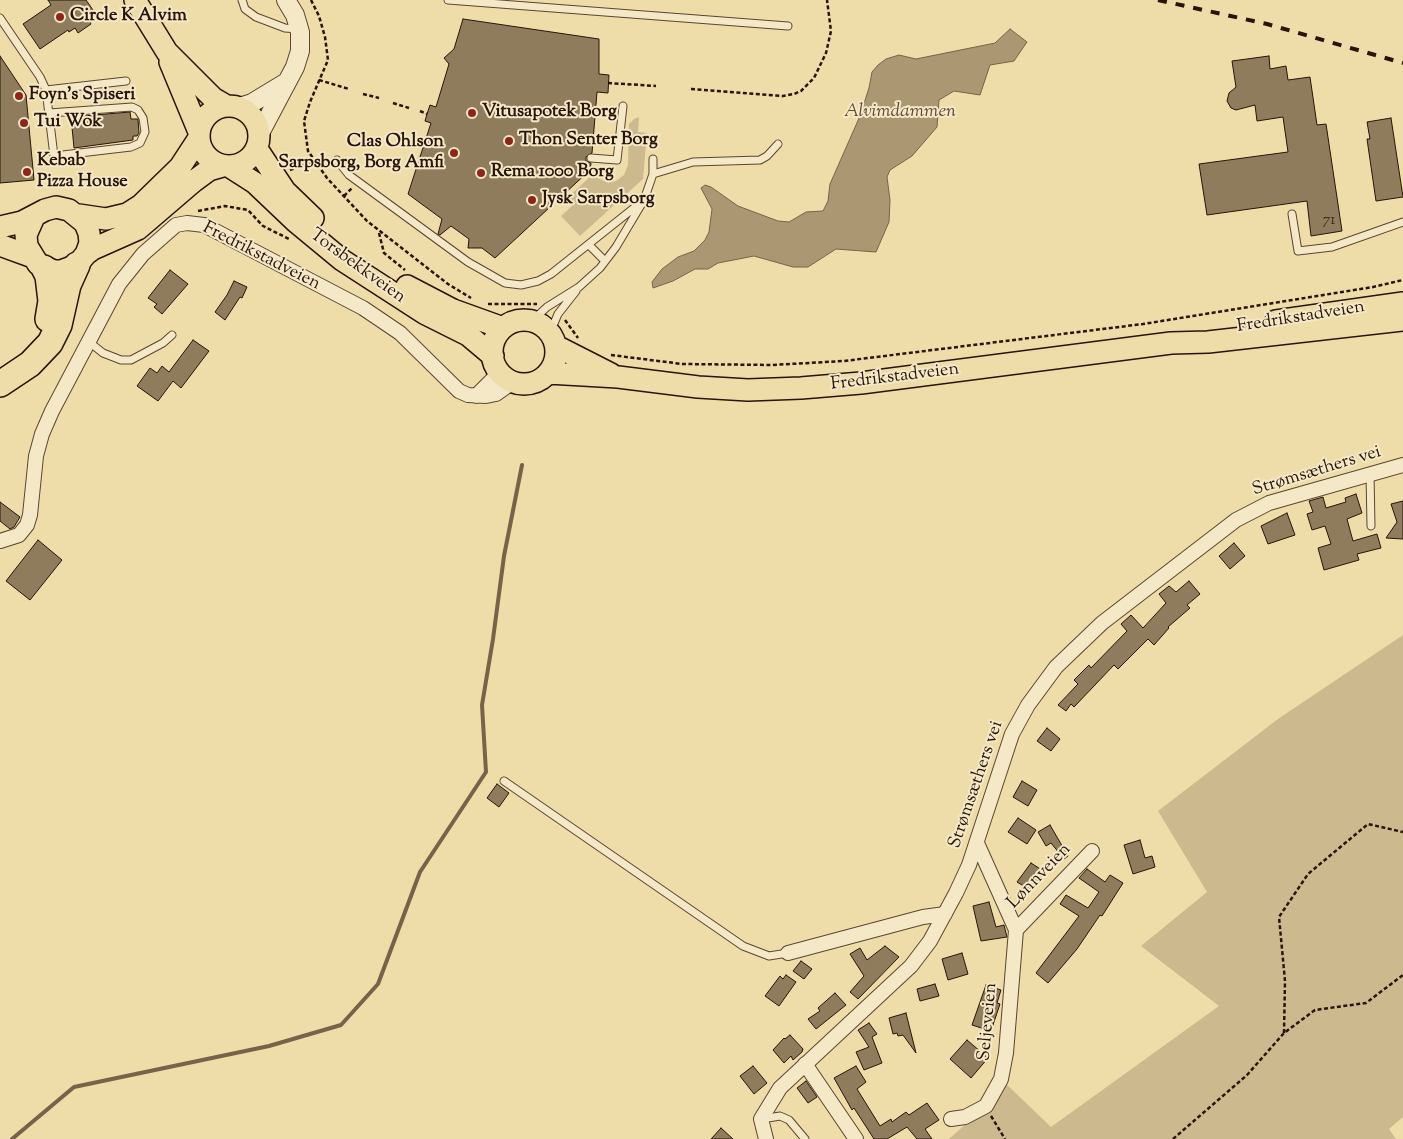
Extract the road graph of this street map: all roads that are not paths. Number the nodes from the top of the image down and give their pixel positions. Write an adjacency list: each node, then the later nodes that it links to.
1 (135, 0): 8 (main road)
2 (242, 0): 7 (lane)
3 (286, 0): 7 (street)
4 (448, 0): 6 (lane)
5 (0, 18): 11 (lane)
6 (788, 26)
7 (299, 29): 10 (street)
8 (167, 52): 12 (main road); 15 (main road)
9 (126, 81): 11 (lane)
10 (286, 83): 12 (street); 16 (street)
11 (46, 90): 14 (lane)
12 (232, 106): 15 (main road); 16 (main road)
13 (623, 106): 18 (lane)
14 (49, 113): 14 (lane)
15 (199, 135): 21 (main road); 25 (main road)
16 (258, 141): 21 (main road); 38 (main road, Torsbekkveien)
17 (778, 144): 22 (lane)
18 (591, 158)
19 (653, 159): 22 (lane)
20 (336, 160): 30 (lane)
21 (227, 166): 31 (main road); 44 (main road, Torsbekkveien)
22 (653, 174): 23 (lane)
23 (644, 200): 30 (lane); 32 (lane)
24 (1292, 214): 27 (lane)
25 (79, 215): 26 (main road); 31 (main road)
26 (34, 217): 28 (main road); 33 (main road)
27 (1403, 222)
28 (0, 227)
29 (0, 245): 33 (main road)
30 (589, 245): 32 (lane)
31 (82, 260): 33 (main road); 47 (highway)
32 (606, 261): 34 (lane)
33 (37, 262): 43 (highway)
34 (579, 287): 37 (lane); 39 (lane)
35 (1403, 303): 42 (main road, Fredrikstadveien)
36 (1403, 320): 42 (main road, Fredrikstadveien)
37 (532, 321): 38 (main road); 39 (main road)
38 (504, 328): 44 (main road)
39 (554, 331): 45 (main road); 46 (main road, Fredrikstadveien)
40 (172, 335): 41 (lane)
41 (88, 342): 44 (street, Fredrikstadveien); 51 (street, Fredrikstadveien)
42 (1171, 343): 46 (main road, Fredrikstadveien)
43 (0, 364)
44 (502, 370): 45 (main road)
45 (548, 374): 46 (main road, Fredrikstadveien)
46 (618, 377)
47 (0, 384)
48 (1403, 465): 49 (street, Strømsæthers vei)
49 (1370, 474): 50 (lane); 53 (street, Strømsæthers vei)
50 (1371, 526)
51 (0, 541)
52 (504, 781): 57 (lane)
53 (977, 843): 55 (street, Strømsæthers vei); 56 (street)
54 (1092, 850): 56 (street, Lønnveien)
55 (945, 914): 57 (street); 58 (street, Strømsæthers vei)
56 (1016, 930): 60 (street, Seljeveien)
57 (788, 953)
58 (805, 1064): 59 (street, Strømsæthers vei); 63 (street)
59 (762, 1119): 61 (street); 62 (lane)
60 (951, 1120)
61 (766, 1139)
62 (805, 1139)
63 (856, 1139)

